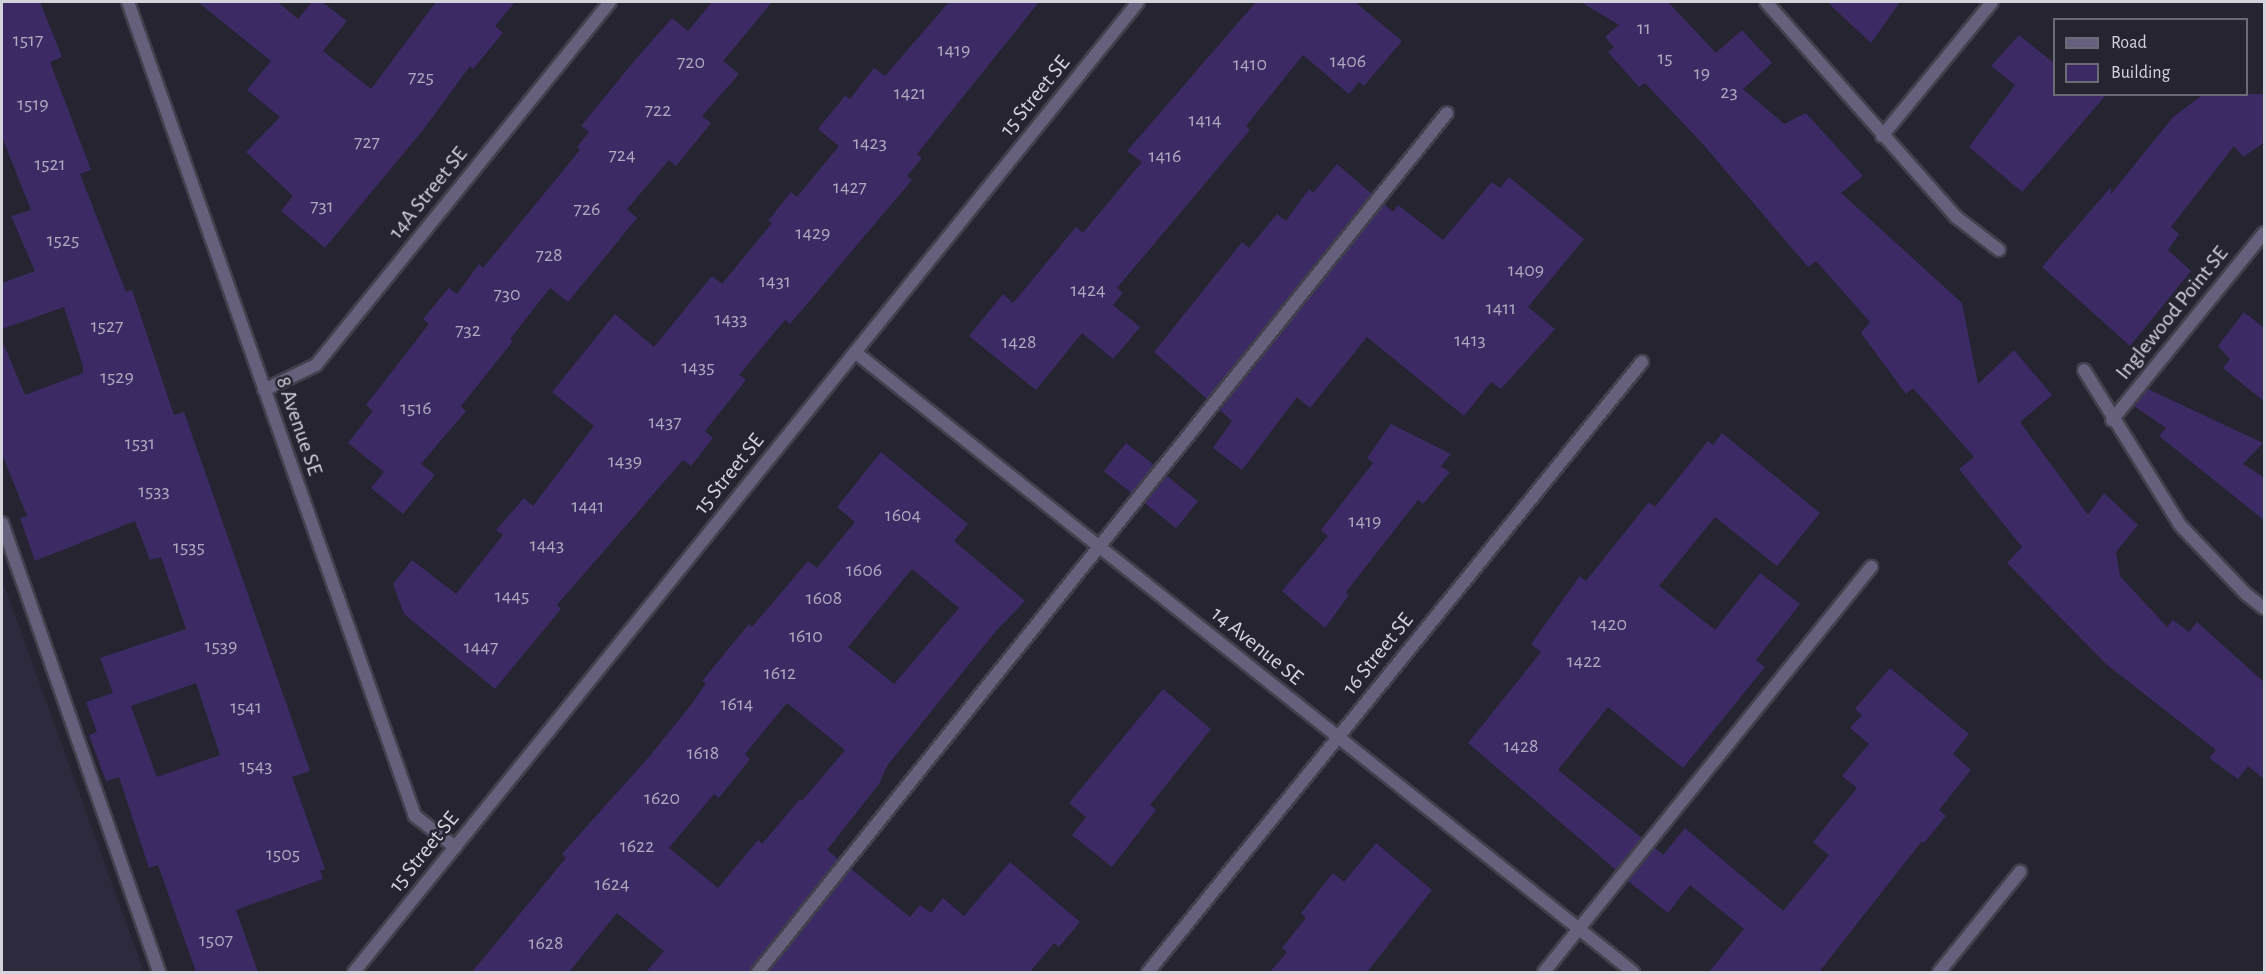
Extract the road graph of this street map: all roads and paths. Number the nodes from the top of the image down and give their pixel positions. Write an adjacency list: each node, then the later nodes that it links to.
1 (128, 2): 13 (street, 8 Avenue SE)
2 (610, 2): 13 (street, 14A Street SE)
3 (1138, 2): 10 (street, 15 Street SE)
4 (1766, 2): 7 (street)
5 (1992, 2): 7 (street)
6 (1447, 113): 16 (street)
7 (1882, 136): 9 (street)
8 (2265, 233): 14 (street, Inglewood Point SE)
9 (1999, 250)
10 (855, 352): 16 (street, 14 Avenue SE); 20 (street, 15 Street SE)
11 (1642, 363): 19 (street, 16 Street SE)
12 (2084, 370): 14 (street, Inglewood Point SE)
13 (264, 390): 20 (street, 8 Avenue SE)
14 (2112, 420): 18 (street, Inglewood Point SE)
15 (2, 523): 23 (street)
16 (1100, 548): 19 (street, 14 Avenue SE); 25 (street)
17 (1871, 567): 22 (street)
18 (2265, 608)
19 (1338, 738): 22 (street, 14 Avenue SE); 26 (street, 16 Street SE)
20 (455, 847): 24 (street, 15 Street SE)
21 (2020, 872): 29 (street)
22 (1579, 930): 27 (street); 28 (street, 14 Avenue SE)
23 (159, 972)
24 (354, 972)
25 (758, 972)
26 (1148, 972)
27 (1544, 972)
28 (1633, 972)
29 (1939, 972)

